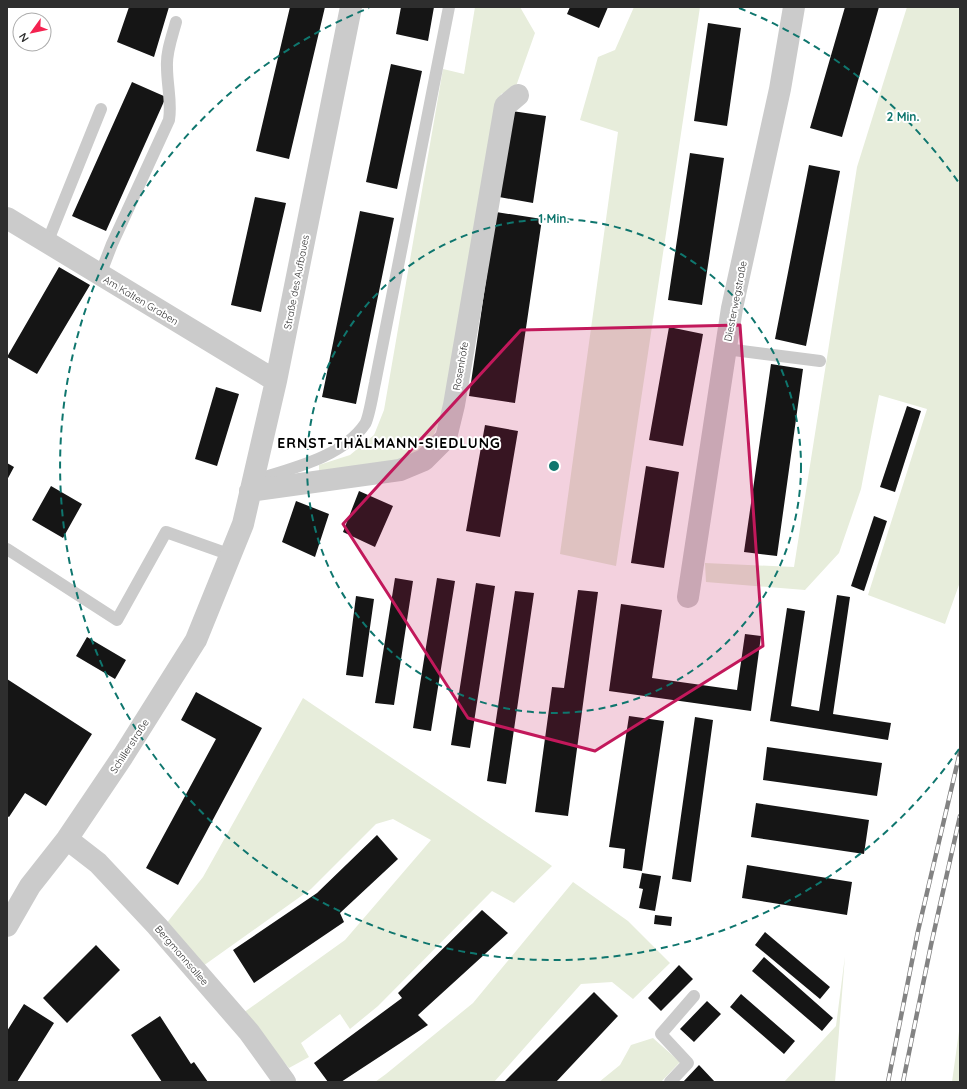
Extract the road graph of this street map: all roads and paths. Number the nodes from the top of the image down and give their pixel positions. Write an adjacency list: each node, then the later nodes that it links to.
1 (351, 7): 12 (street, Straße des Aufbaues)
2 (449, 7): 13 (lane)
3 (794, 7): 10 (street, Diesterwegstraße)
4 (176, 22): 9 (lane)
5 (518, 95): 13 (street, Rosenhöfe)
6 (101, 109): 8 (lane)
7 (7, 218): 8 (street, Am Kalten Graben)
8 (47, 243): 9 (street, Am Kalten Graben)
9 (100, 275): 12 (street, Am Kalten Graben)
10 (726, 349): 11 (lane); 16 (street, Diesterwegstraße)
11 (820, 361)
12 (276, 381): 13 (street, Straße des Aufbaues)
13 (251, 486): 15 (street, Straße des Aufbaues)
14 (7, 549): 15 (lane)
15 (231, 555): 17 (street, Schillerstraße)
16 (688, 597)
17 (67, 839): 18 (street, Schillerstraße); 20 (street, Bergmannsallee)
18 (7, 926)
19 (694, 996): 21 (lane)
20 (286, 1082)
21 (670, 1082)

